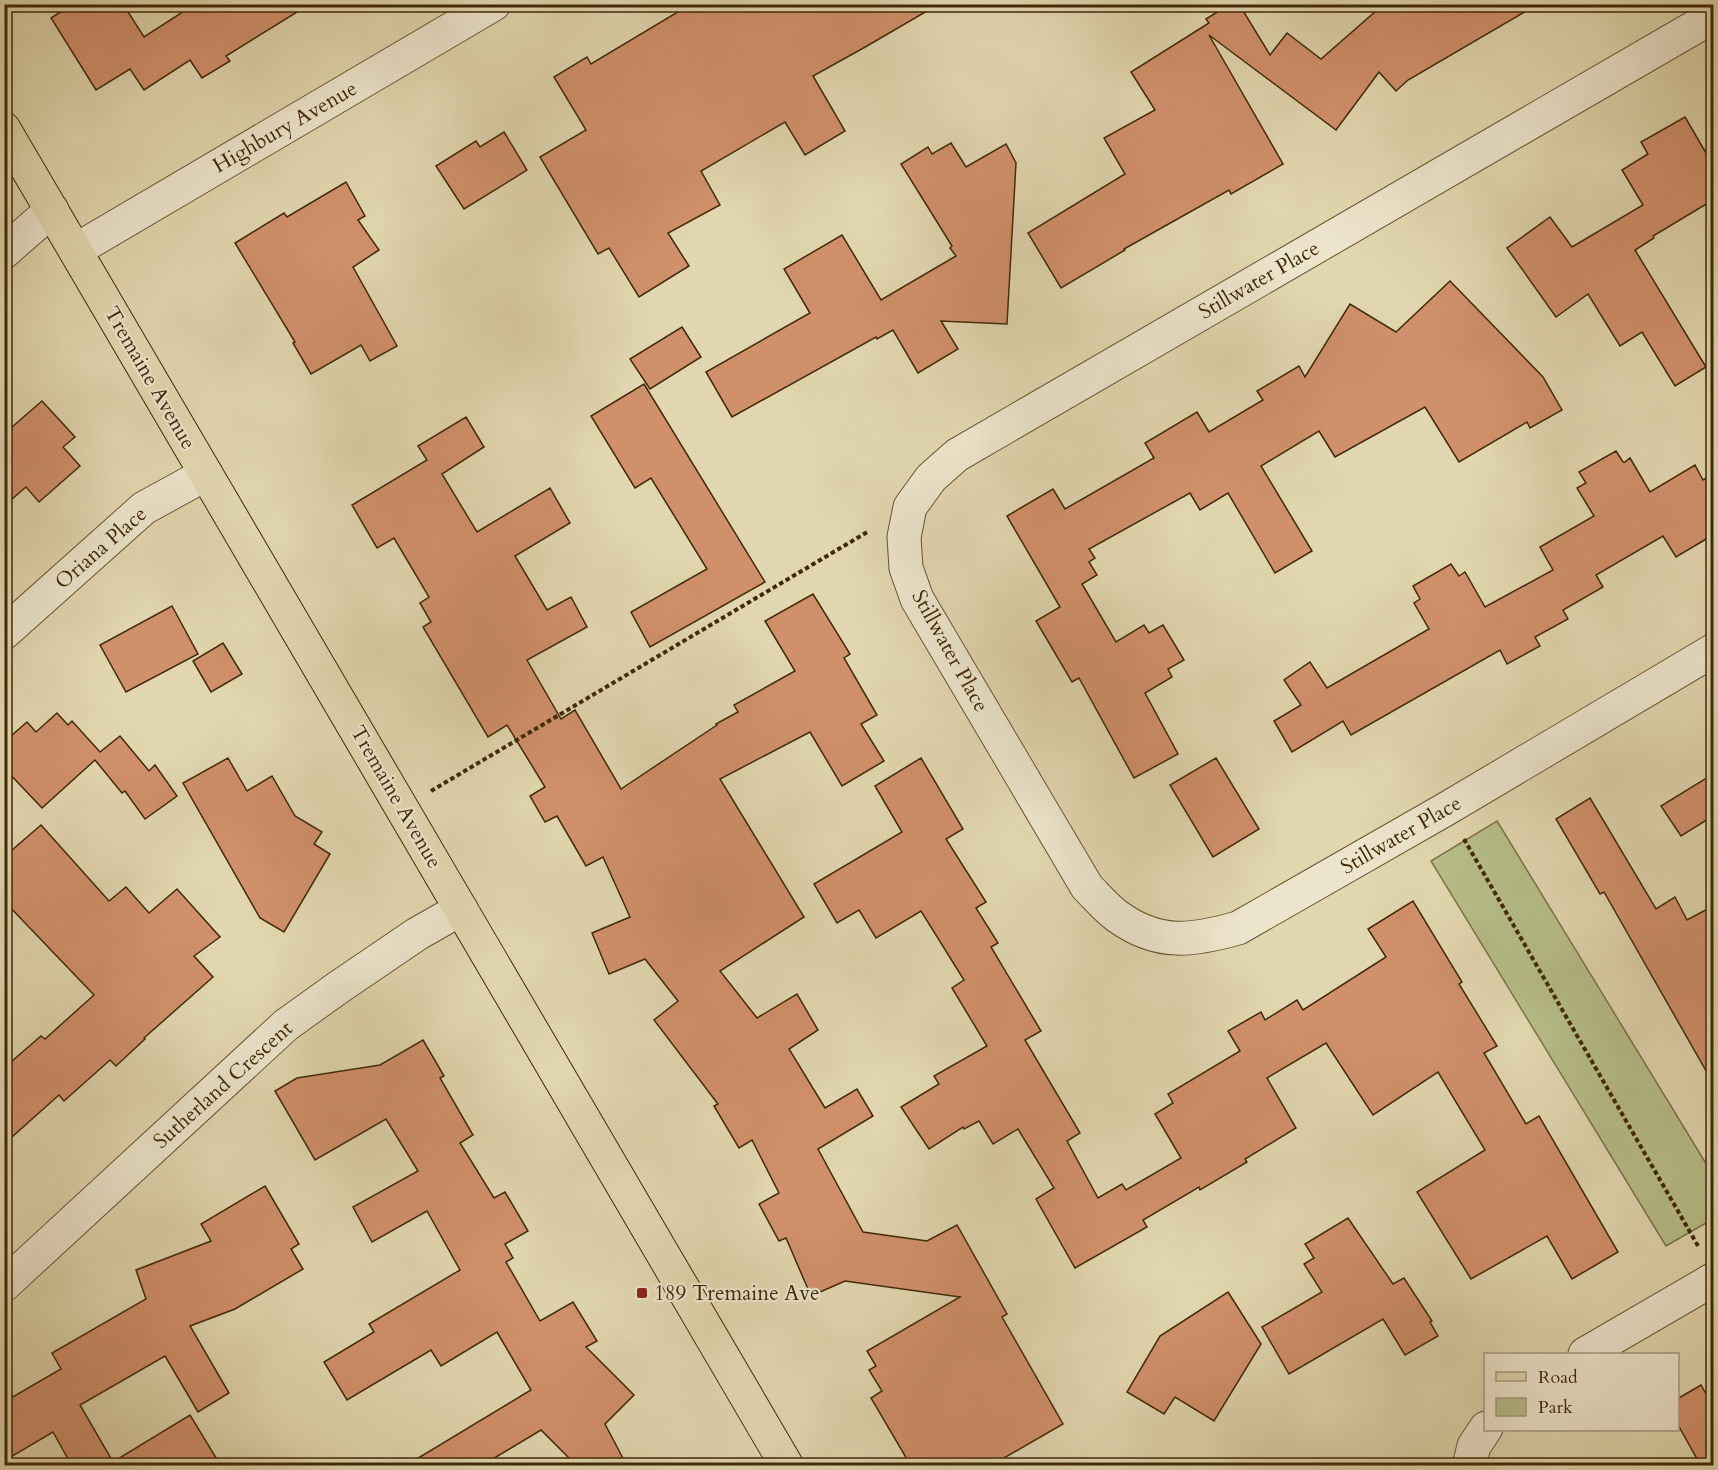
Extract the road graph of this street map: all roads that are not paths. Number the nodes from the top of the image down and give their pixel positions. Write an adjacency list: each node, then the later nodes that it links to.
1 (494, 4): 5 (street, Highbury Avenue)
2 (1713, 16): 9 (street, Stillwater Place)
3 (4, 129): 4 (main road, Tremaine Avenue)
4 (52, 210): 5 (main road, Tremaine Avenue); 6 (street)
5 (76, 250): 7 (main road, Tremaine Avenue)
6 (4, 252)
7 (206, 474): 8 (street, Oriana Place); 10 (main road, Tremaine Avenue)
8 (4, 633)
9 (1713, 650)
10 (461, 909): 12 (street, Sutherland Crescent); 15 (main road, Tremaine Avenue)
11 (1708, 1267): 13 (street)
12 (4, 1285)
13 (1586, 1353)
14 (1484, 1430): 16 (street)
15 (787, 1466)
16 (1468, 1466)

